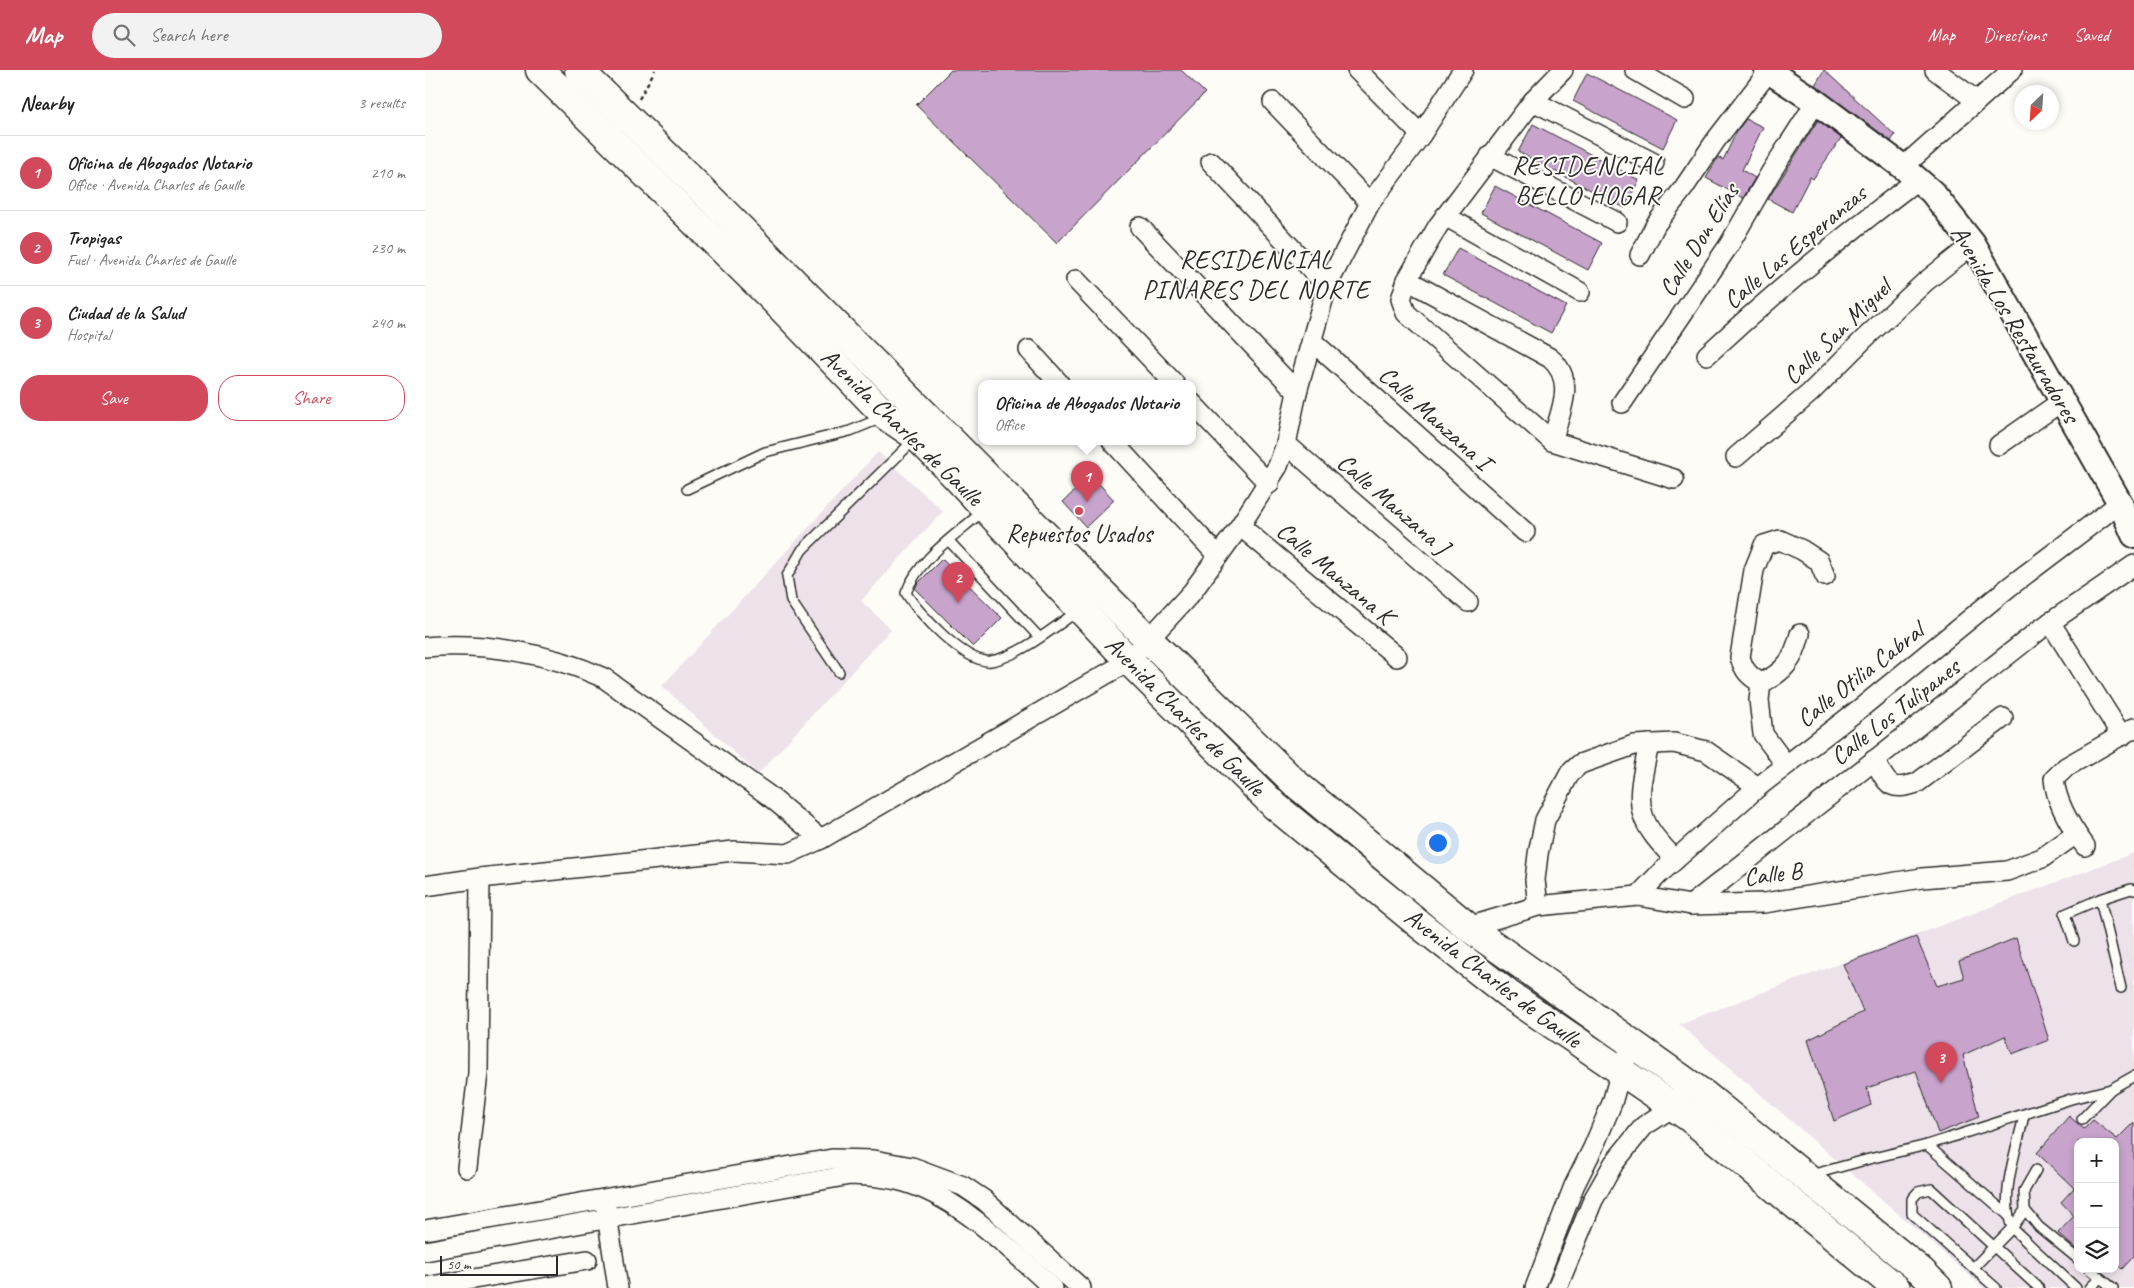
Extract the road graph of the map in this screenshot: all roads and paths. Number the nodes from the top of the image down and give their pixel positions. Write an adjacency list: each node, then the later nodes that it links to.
1 (540, 70): 41 (main road, Avenida Charles de Gaulle)
2 (579, 70): 16 (main road, Avenida Charles de Gaulle)
3 (655, 70): 16 (path)
4 (1357, 70): 17 (street)
5 (1463, 70): 17 (street)
6 (1563, 70): 12 (street)
7 (1635, 70): 11 (street)
8 (1935, 70): 13 (street)
9 (2012, 70): 13 (street, Calle Las Esperanzas)
10 (1768, 71): 15 (street, Avenida Los Restauradores); 27 (street)
11 (1685, 99)
12 (1533, 101): 18 (street); 20 (street)
13 (1977, 101): 21 (street, Calle Las Esperanzas)
14 (1273, 102): 22 (street)
15 (1816, 102): 21 (street, Avenida Los Restauradores); 39 (street, Calle Don Elías)
16 (626, 116): 65 (main road, Avenida Charles de Gaulle)
17 (1421, 135): 22 (street)
18 (1489, 156): 23 (street); 24 (street)
19 (1211, 162): 30 (street)
20 (1654, 163)
21 (1910, 173): 26 (street, Avenida Los Restauradores); 34 (street, Calle Las Esperanzas)
22 (1370, 203): 30 (street)
23 (1445, 216): 29 (street); 31 (street)
24 (1617, 222)
25 (1140, 227): 37 (street)
26 (1973, 244): 38 (street, Avenida Los Restauradores); 47 (street, Calle San Miguel)
27 (1640, 255)
28 (1076, 280): 36 (street)
29 (1407, 280): 43 (street); 43 (street)
30 (1327, 286): 32 (street)
31 (1580, 292)
32 (1312, 341): 37 (street); 54 (street, Calle Manzana I)
33 (1029, 350): 35 (street)
34 (1707, 356)
35 (1056, 380)
36 (1170, 380)
37 (1297, 392): 44 (street)
38 (2062, 401): 46 (street); 51 (street, Avenida Los Restauradores)
39 (1622, 404)
40 (1196, 407): 49 (street)
41 (886, 416): 42 (main road, Avenida Charles de Gaulle); 50 (lane)
42 (917, 438): 52 (main road, Avenida Charles de Gaulle); 69 (lane)
43 (1552, 441): 48 (street)
44 (1286, 444): 49 (street); 60 (street, Calle Manzana J)
45 (1116, 445): 57 (street)
46 (1999, 445)
47 (1736, 458)
48 (1675, 479)
49 (1269, 484): 53 (street)
50 (687, 489)
51 (2121, 503): 55 (street, Avenida Los Restauradores); 75 (street, Calle Otilia Cabral)
52 (986, 508): 56 (lane); 61 (main road, Avenida Charles de Gaulle)
53 (1240, 526): 57 (street); 67 (street, Calle Manzana K)
54 (1525, 532)
55 (2134, 535)
56 (949, 541): 64 (lane); 64 (lane)
57 (1218, 556): 65 (street)
58 (2134, 566): 62 (street, Calle Los Tulipanes)
59 (1825, 576): 70 (street)
60 (1468, 602)
61 (1081, 610): 64 (lane); 68 (main road, Avenida Charles de Gaulle)
62 (2049, 622): 72 (street); 74 (street, Calle Los Tulipanes)
63 (1800, 634): 70 (street)
64 (1039, 637)
65 (1149, 640): 68 (street); 76 (main road, Avenida Charles de Gaulle)
66 (425, 647): 79 (street)
67 (1397, 657)
68 (1129, 661): 78 (main road, Avenida Charles de Gaulle); 79 (street)
69 (839, 672)
70 (1761, 683): 75 (street)
71 (2003, 718): 74 (street)
72 (2128, 732): 86 (street, Calle B)
73 (1649, 744): 77 (street); 80 (street); 87 (street)
74 (1874, 760): 86 (street, Calle Los Tulipanes)
75 (1786, 765): 77 (street, Calle Otilia Cabral)
76 (1295, 783): 78 (main road); 88 (main road, Avenida Charles de Gaulle)
77 (1758, 787): 80 (street, Calle Otilia Cabral)
78 (1275, 806): 92 (main road, Avenida Charles de Gaulle)
79 (821, 839): 81 (street)
80 (1675, 860): 84 (street, Calle Otilia Cabral)
81 (480, 878): 82 (street); 100 (street)
82 (425, 886)
83 (2134, 890): 85 (lane)
84 (1638, 896): 86 (street, Calle B); 87 (street, Calle B)
85 (2100, 899): 89 (lane); 90 (lane)
86 (1691, 905)
87 (1538, 906): 88 (street, Calle B)
88 (1468, 927): 91 (main road, Avenida Charles de Gaulle)
89 (2074, 941)
90 (2121, 988)
91 (1632, 1044): 92 (street); 94 (main road, Avenida Charles de Gaulle)
92 (1621, 1072): 96 (main road, Avenida Charles de Gaulle); 121 (street)
93 (2134, 1076): 95 (lane)
94 (1690, 1085): 96 (street); 102 (main road, Avenida Charles de Gaulle)
95 (2111, 1089): 97 (lane); 98 (lane)
96 (1673, 1106): 122 (street); 123 (main road, Avenida Charles de Gaulle)
97 (2024, 1115): 99 (lane); 105 (lane)
98 (2082, 1119)
99 (1927, 1146): 102 (lane); 105 (lane)
100 (467, 1168)
101 (2036, 1170): 104 (lane)
102 (1805, 1177): 124 (main road, Avenida Charles de Gaulle)
103 (605, 1199): 106 (street); 108 (street); 120 (street)
104 (2025, 1210): 107 (lane); 111 (lane)
105 (2008, 1216): 107 (lane)
106 (608, 1220): 110 (street); 118 (street); 119 (street)
107 (2012, 1228): 109 (lane); 127 (lane)
108 (425, 1230)
109 (1994, 1247): 113 (lane); 113 (lane); 126 (lane)
110 (425, 1251)
111 (2074, 1256)
112 (587, 1260): 116 (street)
113 (1974, 1267): 125 (lane)
114 (2094, 1273): 115 (lane)
115 (2100, 1278): 128 (lane); 129 (lane)
116 (522, 1280): 117 (street)
117 (425, 1287)
118 (618, 1288)
119 (1053, 1288)
120 (1081, 1288)
121 (1535, 1288)
122 (1557, 1288)
123 (1896, 1288)
124 (1938, 1288)
125 (1996, 1288)
126 (2039, 1288)
127 (2076, 1288)
128 (2090, 1288)
129 (2113, 1288)

